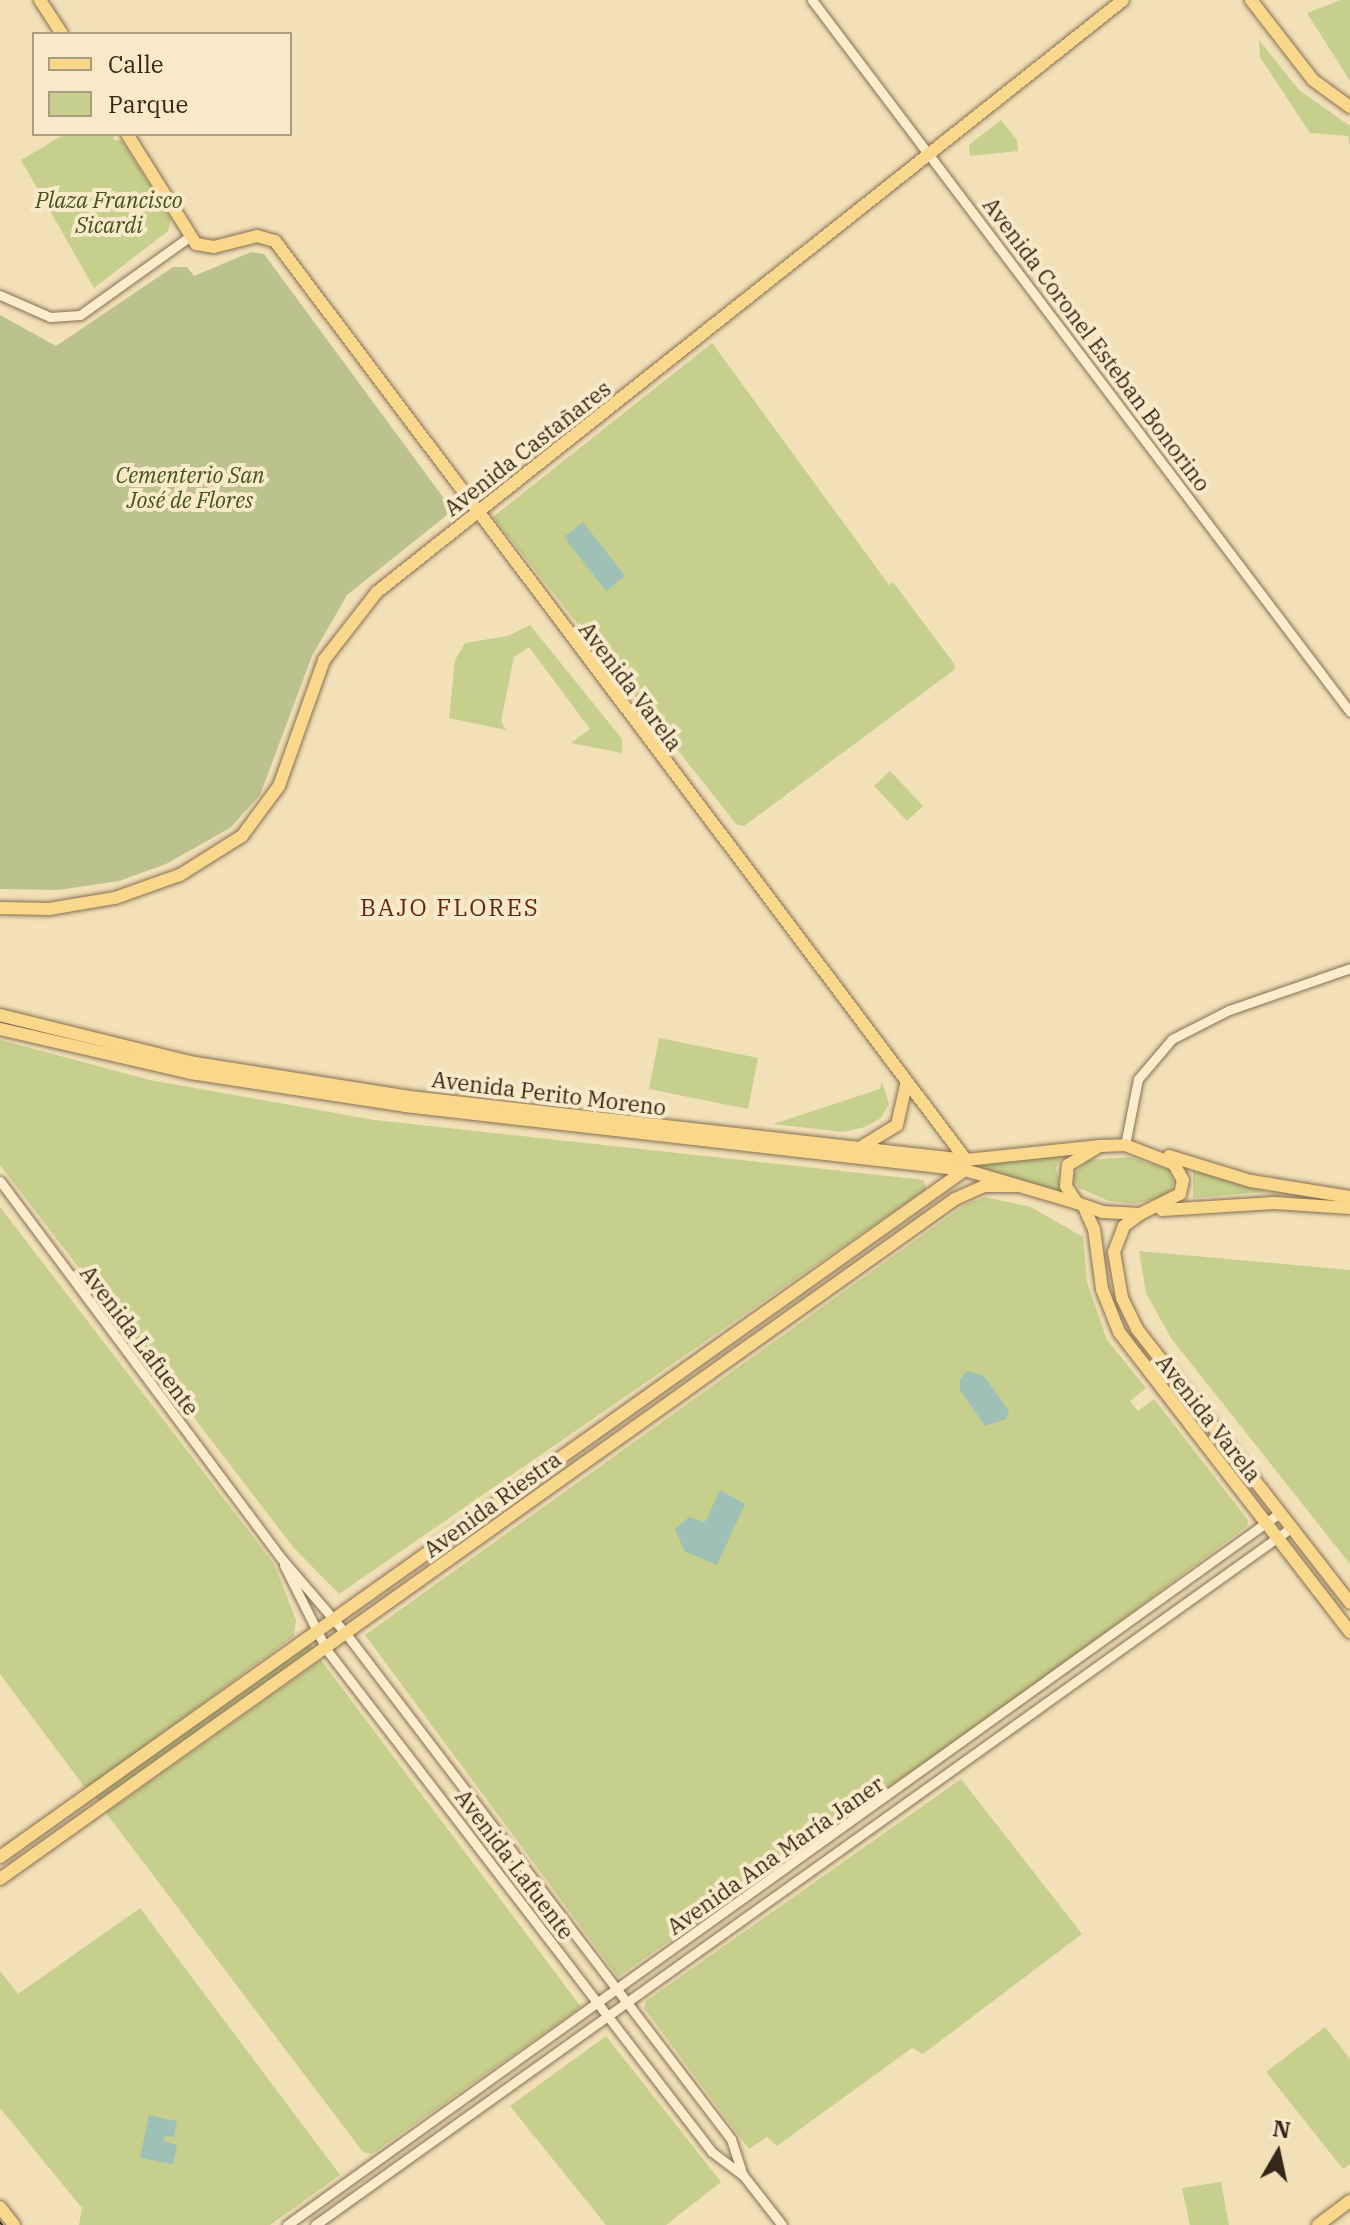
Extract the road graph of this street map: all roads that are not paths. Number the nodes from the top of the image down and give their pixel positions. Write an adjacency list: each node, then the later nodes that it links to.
1 (40, 0): 5 (main road)
2 (812, 0): 8 (street, Avenida Coronel Esteban Bonorino)
3 (1123, 0): 8 (main road, Avenida Castañares)
4 (1251, 0): 6 (main road)
5 (61, 32)
6 (1350, 107)
7 (128, 136): 9 (main road)
8 (932, 152): 11 (main road, Avenida Castañares); 12 (street, Avenida Coronel Esteban Bonorino)
9 (189, 237): 10 (street); 11 (main road, Avenida Varela)
10 (0, 295)
11 (477, 513): 13 (main road, Avenida Castañares); 17 (main road, Avenida Varela)
12 (1350, 712)
13 (1, 908)
14 (1350, 968): 18 (street)
15 (0, 1015): 20 (main road, Avenida Perito Moreno)
16 (0, 1029): 23 (main road, Avenida Perito Moreno)
17 (906, 1085): 20 (main road); 22 (main road, Avenida Varela)
18 (1125, 1145): 19 (main road); 21 (main road)
19 (1100, 1146): 22 (main road, Avenida Perito Moreno); 28 (main road)
20 (859, 1148): 22 (main road, Avenida Perito Moreno)
21 (1159, 1154): 27 (main road); 30 (main road)
22 (965, 1165): 23 (main road, Avenida Perito Moreno); 25 (main road, Avenida Riestra); 26 (main road, Avenida Perito Moreno)
23 (934, 1167): 25 (main road)
24 (0, 1181): 38 (street, Avenida Lafuente)
25 (939, 1185): 32 (main road, Avenida Riestra)
26 (1016, 1186): 28 (main road, Avenida Perito Moreno); 33 (main road, Avenida Riestra)
27 (1350, 1197)
28 (1081, 1205): 31 (main road); 35 (main road, Avenida Varela)
29 (1350, 1208): 30 (main road)
30 (1155, 1210): 31 (main road)
31 (1140, 1214): 34 (main road, Avenida Varela)
32 (818, 1271): 33 (main road); 40 (main road, Avenida Riestra)
33 (830, 1288): 43 (main road, Avenida Riestra)
34 (1281, 1512): 35 (street, Avenida Ana María Janer); 36 (main road, Avenida Varela)
35 (1266, 1524): 37 (main road, Avenida Varela); 45 (street, Avenida Ana María Janer)
36 (1292, 1527): 37 (street, Avenida Ana María Janer); 39 (main road, Avenida Varela)
37 (1278, 1539): 41 (main road, Avenida Varela); 46 (street, Avenida Ana María Janer)
38 (281, 1558): 40 (street, Avenida Lafuente); 42 (street, Avenida Lafuente)
39 (1350, 1603)
40 (335, 1619): 42 (main road, Avenida Riestra); 43 (street, Avenida Lafuente)
41 (1350, 1632)
42 (314, 1633): 44 (street, Avenida Lafuente); 47 (main road, Avenida Riestra)
43 (347, 1635): 44 (main road, Avenida Riestra); 49 (street, Avenida Lafuente)
44 (326, 1649): 48 (main road, Avenida Riestra); 51 (street, Avenida Lafuente)
45 (1041, 1688): 46 (street); 49 (street, Avenida Ana María Janer)
46 (1047, 1705): 50 (street, Avenida Ana María Janer)
47 (0, 1857)
48 (0, 1879)
49 (617, 1989): 50 (street, Avenida Lafuente); 51 (street, Avenida Ana María Janer)
50 (628, 2003): 52 (street, Avenida Ana María Janer); 54 (street, Avenida Lafuente)
51 (597, 2004): 52 (street, Avenida Lafuente); 53 (street, Avenida Ana María Janer)
52 (608, 2018): 54 (street, Avenida Lafuente); 55 (street, Avenida Ana María Janer)
53 (358, 2175): 55 (street); 59 (street, Avenida Ana María Janer)
54 (743, 2175): 61 (street, Avenida Lafuente)
55 (367, 2189): 60 (street, Avenida Ana María Janer)
56 (1350, 2201): 62 (main road)
57 (0, 2207): 58 (main road)
58 (14, 2225)
59 (287, 2225)
60 (315, 2225)
61 (782, 2225)
62 (1318, 2225)

